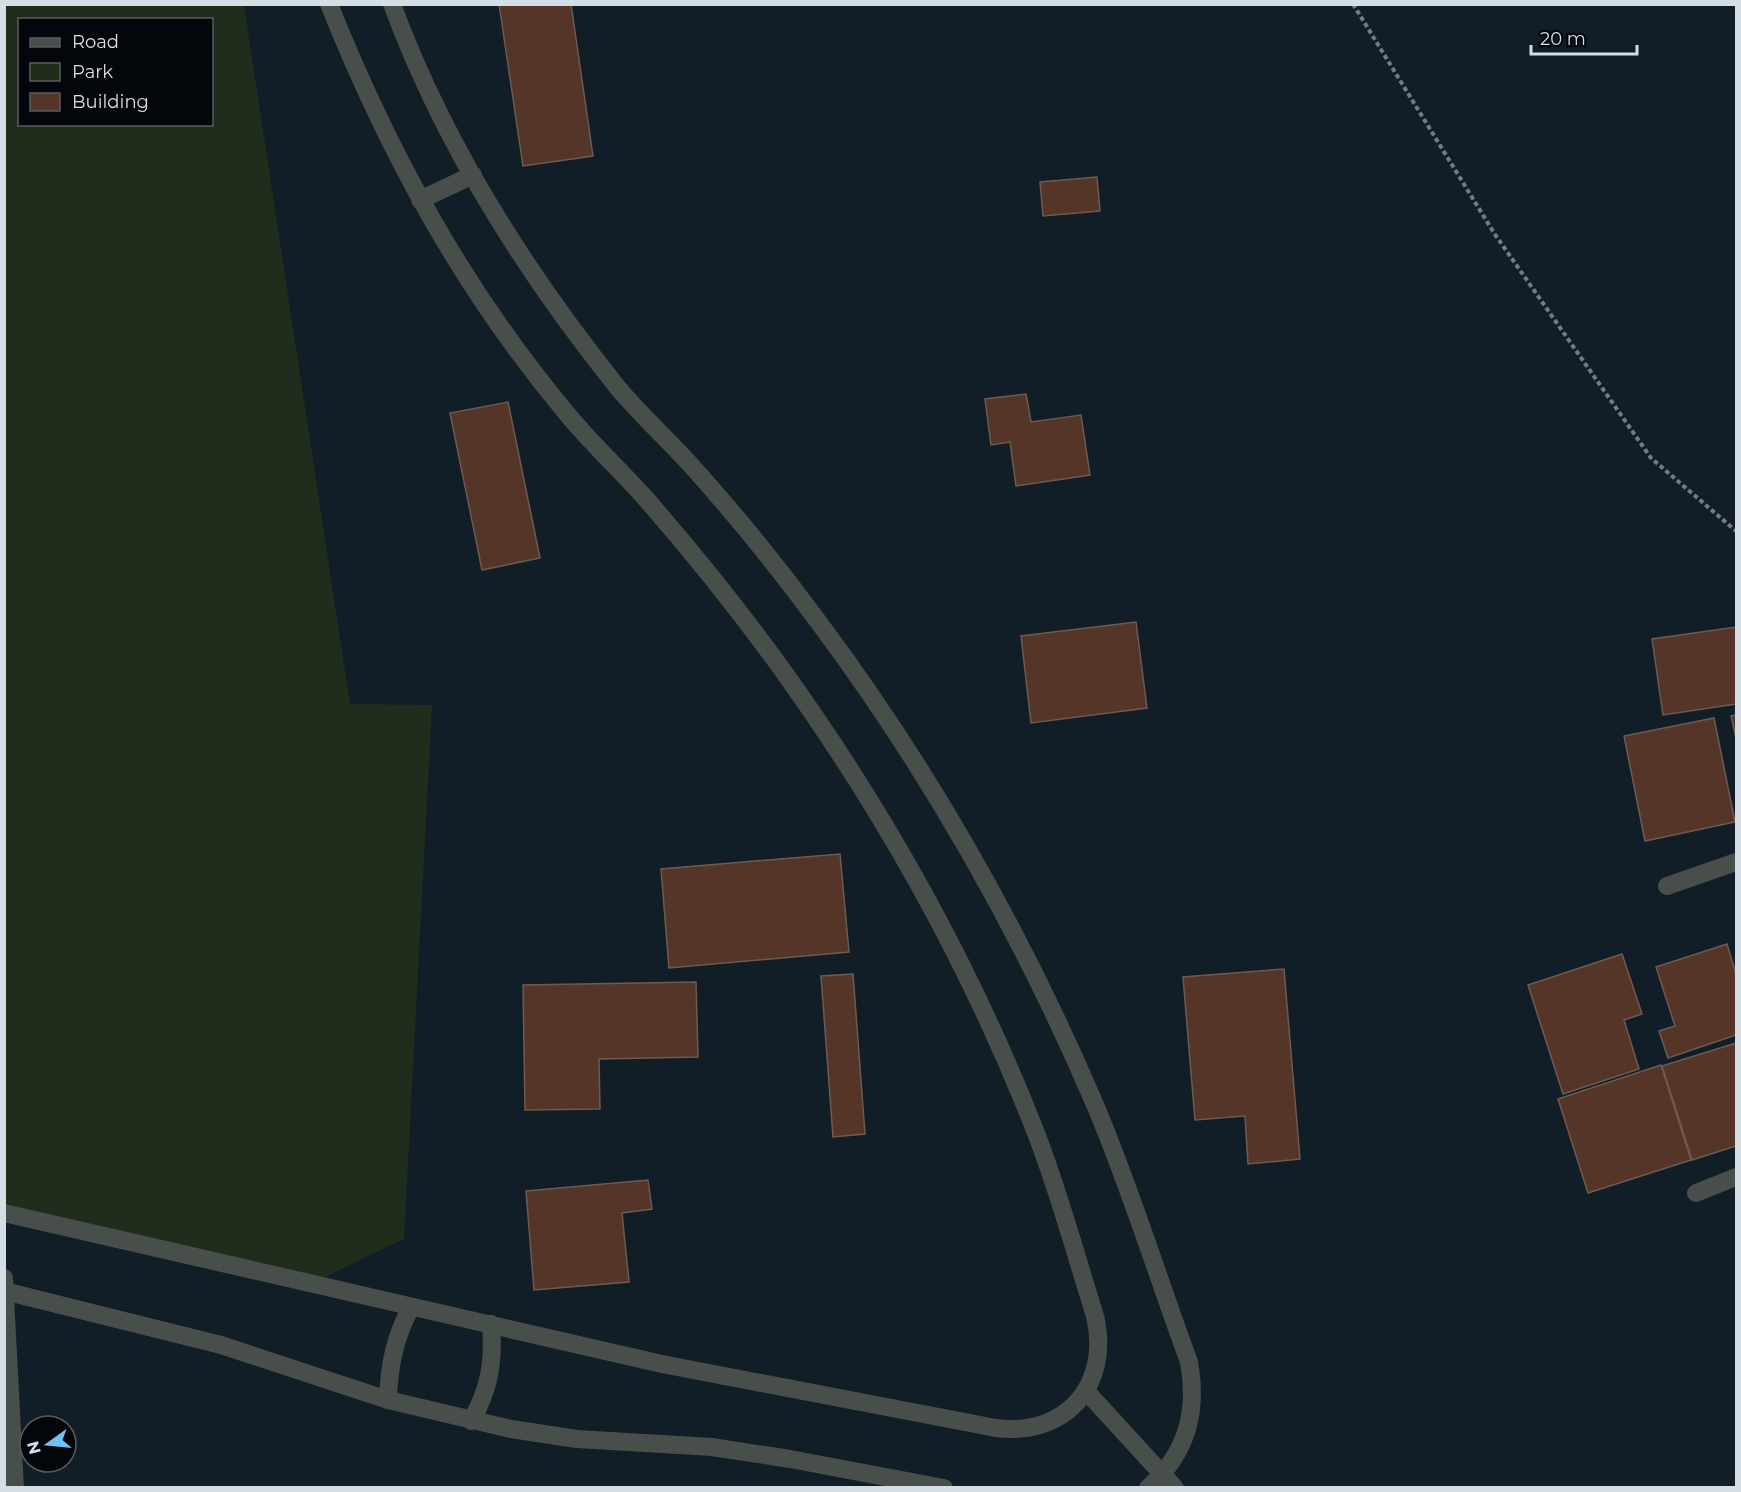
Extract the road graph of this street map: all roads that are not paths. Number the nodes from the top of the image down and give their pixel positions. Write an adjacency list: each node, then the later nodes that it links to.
1 (329, 4): 4 (street)
2 (392, 4): 3 (street)
3 (473, 175): 4 (street); 17 (street)
4 (420, 200): 14 (street)
5 (1737, 862): 6 (street)
6 (1667, 885)
7 (1737, 1177): 8 (street)
8 (1696, 1193)
9 (4, 1213): 12 (street)
10 (4, 1278): 11 (street)
11 (5, 1291): 15 (street); 18 (street)
12 (411, 1307): 13 (street); 15 (street)
13 (491, 1324): 14 (street); 16 (street)
14 (1086, 1391): 17 (street)
15 (388, 1400): 16 (street)
16 (471, 1421): 19 (street)
17 (1169, 1481): 20 (street)
18 (15, 1488)
19 (944, 1488)
20 (1148, 1488)

